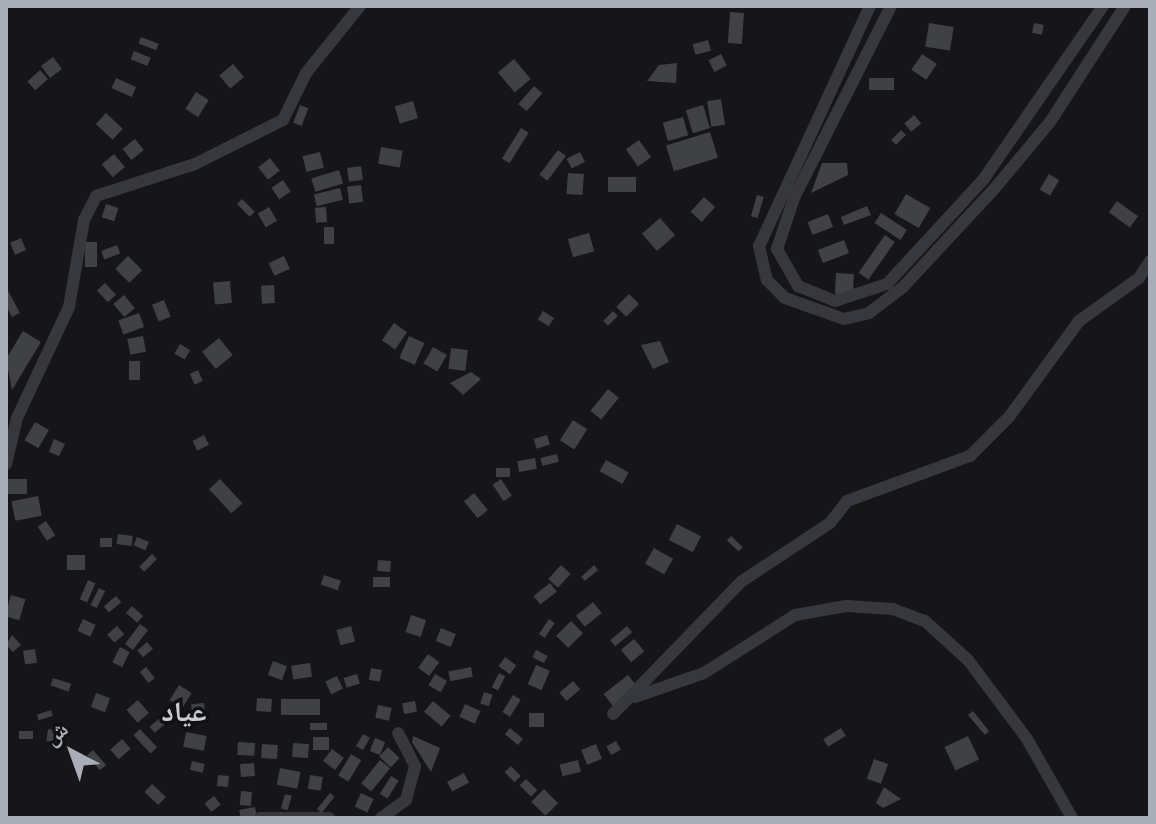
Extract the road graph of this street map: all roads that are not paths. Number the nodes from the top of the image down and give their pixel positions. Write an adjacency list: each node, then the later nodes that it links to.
1 (360, 6): 7 (street)
2 (870, 6): 5 (street)
3 (891, 6): 4 (street)
4 (1103, 6)
5 (1125, 6)
6 (1150, 261): 8 (street)
7 (6, 464)
8 (632, 698): 9 (street); 14 (street)
9 (613, 714)
10 (398, 733): 13 (street)
11 (260, 818): 12 (street)
12 (329, 818)
13 (381, 818)
14 (1072, 818)

